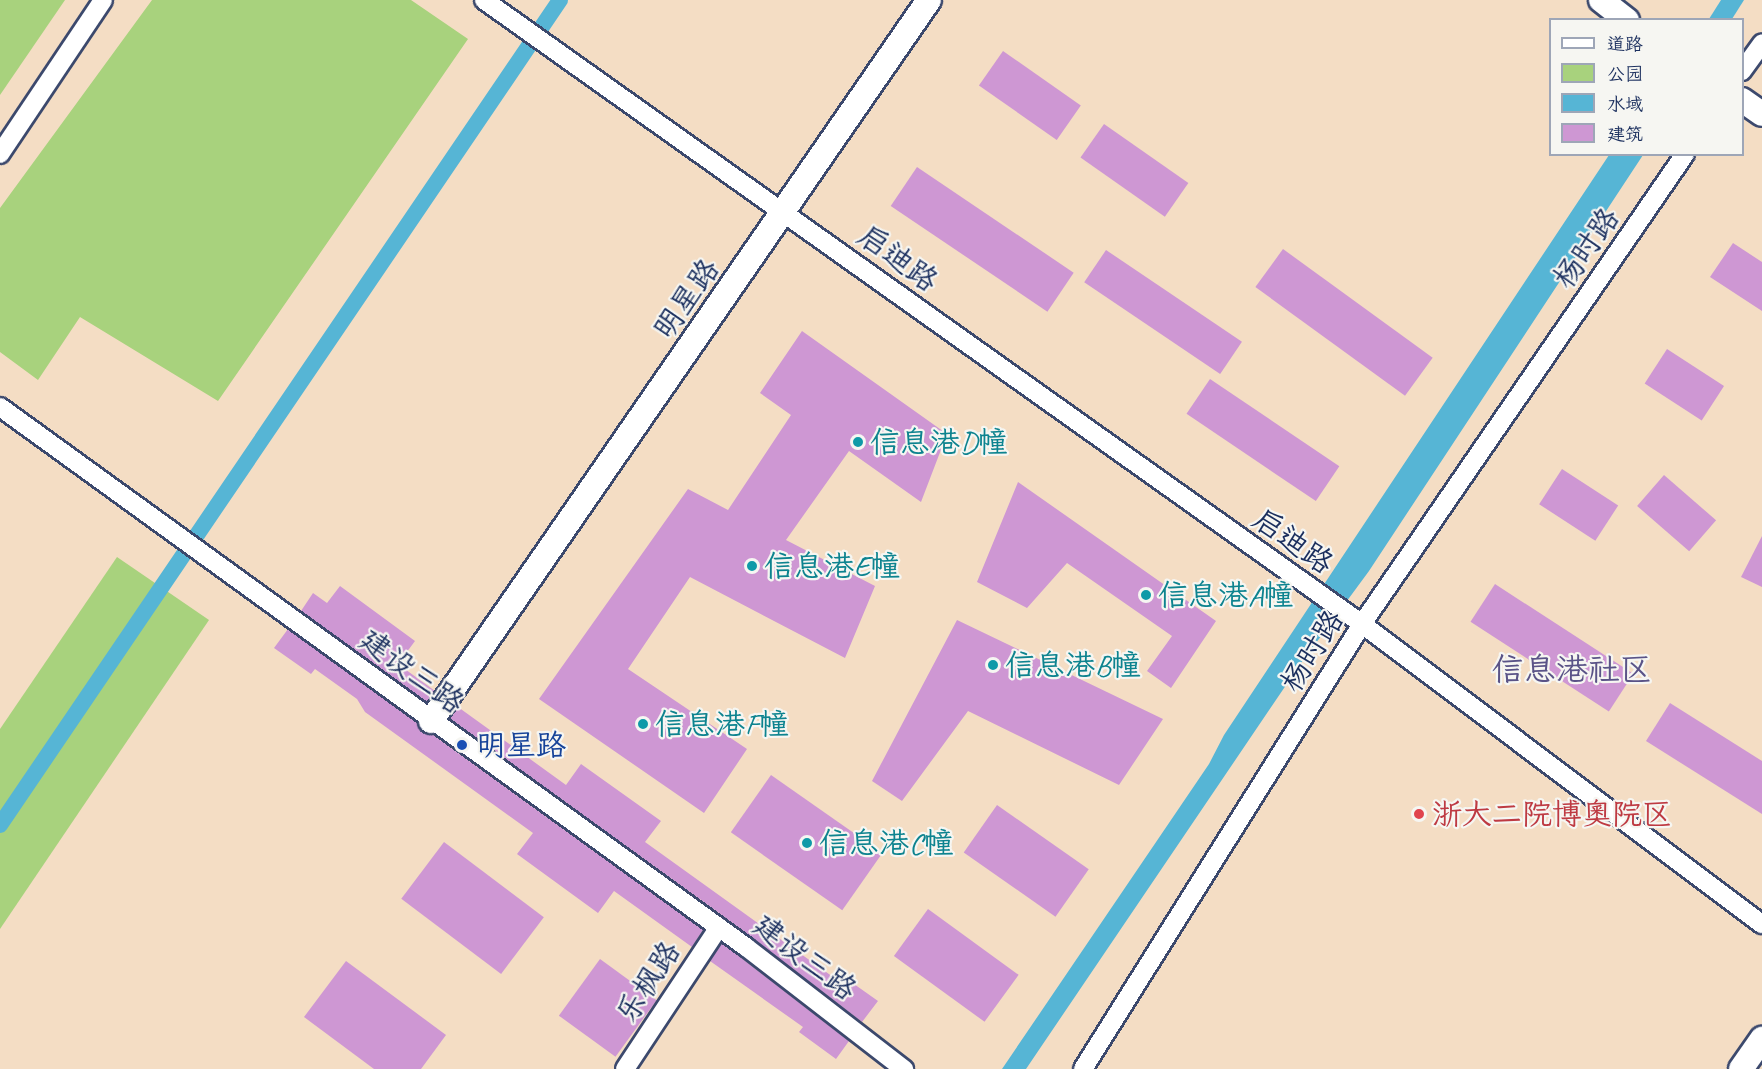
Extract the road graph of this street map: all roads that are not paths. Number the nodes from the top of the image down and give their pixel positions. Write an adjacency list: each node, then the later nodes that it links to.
1 (103, 0): 10 (street)
2 (484, 0): 12 (street, 启迪路)
3 (929, 0): 12 (main road, 明星路)
4 (1600, 0): 5 (main road)
5 (1624, 18)
6 (1762, 43): 7 (street)
7 (1744, 70)
8 (1744, 101): 9 (main road)
9 (1762, 114)
10 (0, 154)
11 (1684, 156): 14 (street, 杨时路)
12 (785, 212): 14 (street, 启迪路); 15 (main road, 明星路)
13 (0, 407): 15 (street, 建设三路)
14 (1355, 618): 16 (street, 启迪路); 21 (street, 杨时路)
15 (431, 721): 17 (street, 建设三路)
16 (1762, 924)
17 (719, 927): 19 (street, 乐枫路); 20 (street, 建设三路)
18 (1762, 1039): 22 (main road)
19 (625, 1069)
20 (904, 1069)
21 (1083, 1069)
22 (1741, 1069)

